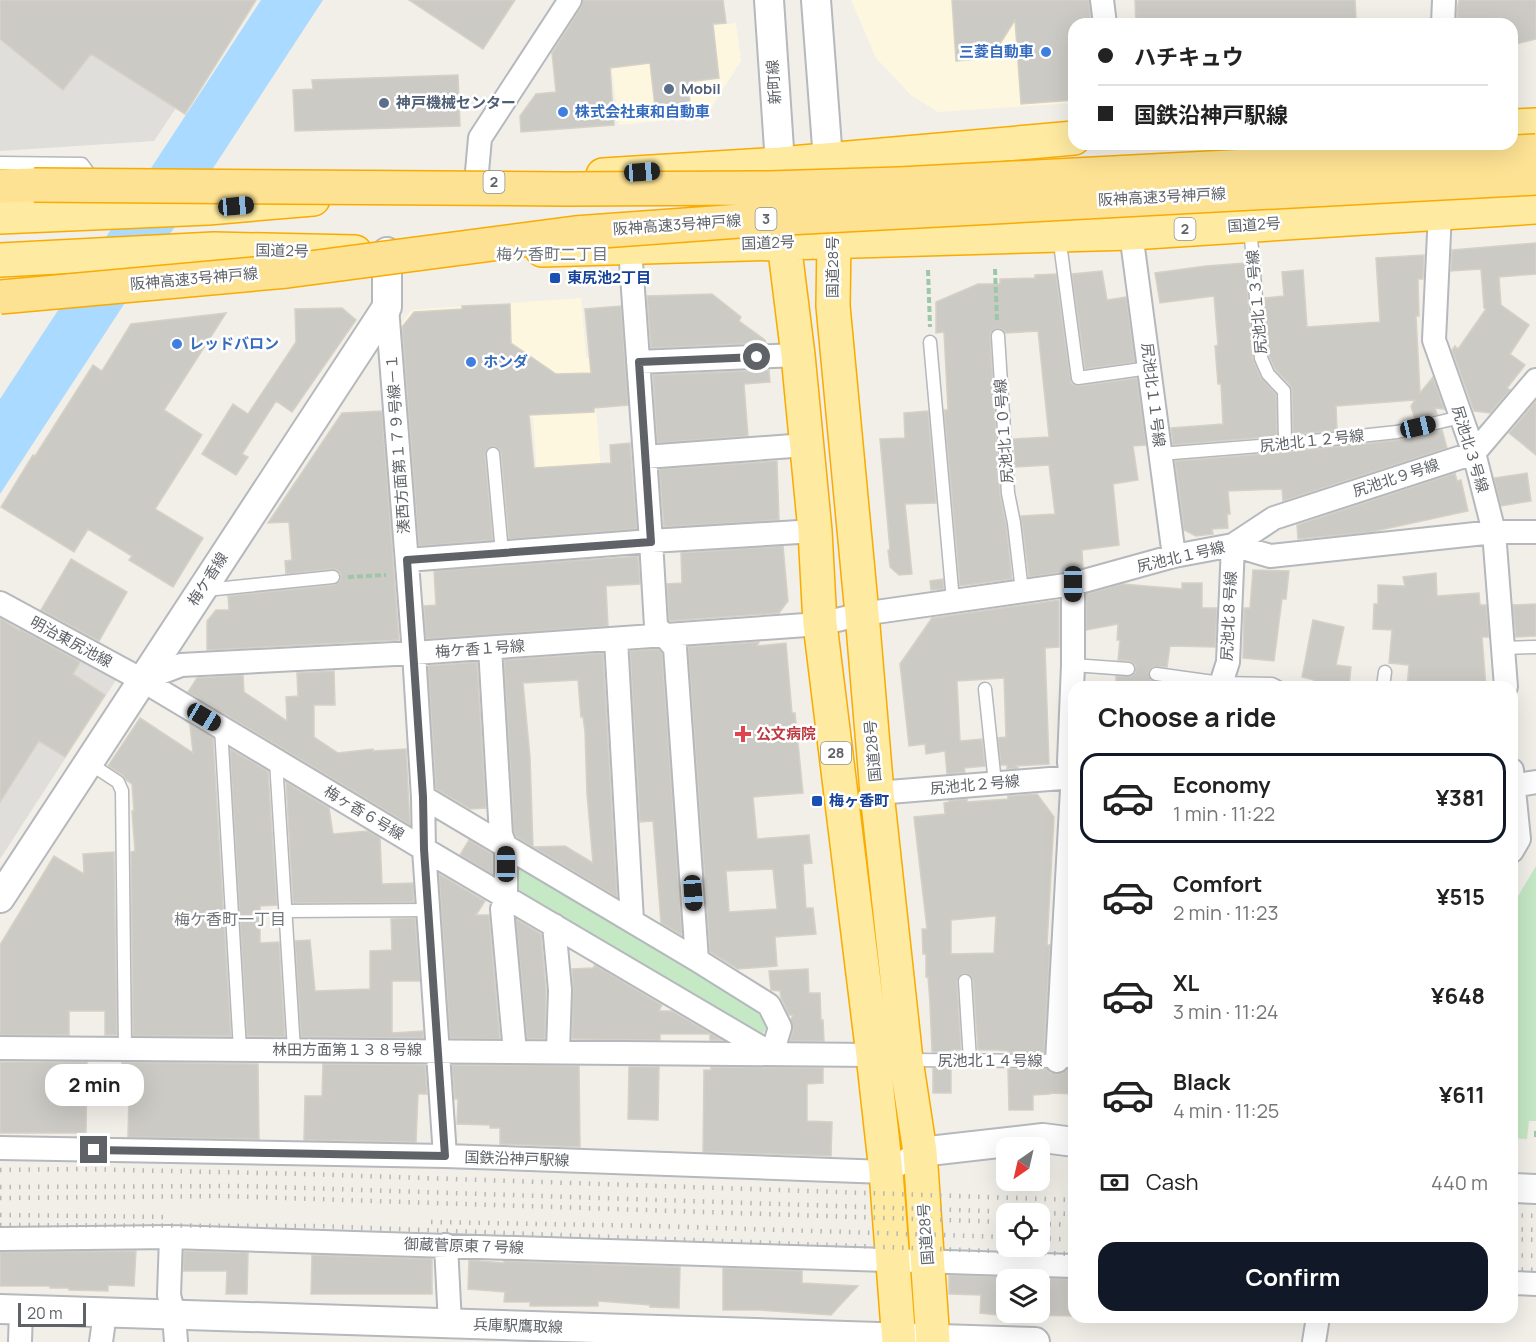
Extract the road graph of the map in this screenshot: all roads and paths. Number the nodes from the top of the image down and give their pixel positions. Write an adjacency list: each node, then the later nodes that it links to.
1 (570, 0): 16 (street)
2 (769, 0): 14 (street, 新町線)
3 (816, 0): 12 (street)
4 (1102, 0): 6 (street)
5 (1444, 0): 7 (street)
6 (1104, 18)
7 (1443, 18)
8 (1536, 124): 9 (highway)
9 (1518, 126)
10 (1068, 139): 12 (highway, 2)
11 (1536, 151): 17 (highway, 阪神高速3号神戸線 / 3, bridge)
12 (828, 160): 14 (highway, 2); 25 (highway, 国道28号 / 28)
13 (0, 163): 19 (lane)
14 (780, 164): 16 (highway, 2); 26 (highway, 28)
15 (1536, 178): 32 (highway, 阪神高速3号神戸線 / 3, bridge)
16 (476, 183): 19 (highway, 2)
17 (0, 186)
18 (1536, 207): 20 (highway, 国道2号 / 2)
19 (117, 212): 21 (highway, 2)
20 (1440, 212): 22 (highway, 国道2号 / 2); 40 (street, 尻池北３号線)
21 (0, 217)
22 (1250, 225): 23 (highway, 国道2号 / 2); 41 (lane, 尻池北１３号線)
23 (1131, 233): 24 (highway, 国道2号 / 2); 38 (street, 尻池北１１号線)
24 (1059, 235): 25 (highway, 国道2号 / 2); 38 (lane)
25 (834, 240): 26 (highway, 国道2号 / 2); 61 (highway, 国道28号 / 28)
26 (784, 243): 27 (highway, 国道2号 / 2); 36 (highway, 28)
27 (630, 248): 28 (highway, 国道2号 / 2); 37 (street)
28 (387, 252): 29 (highway, 国道2号 / 2); 33 (street)
29 (0, 260)
30 (995, 269): 34 (path)
31 (928, 270): 35 (path)
32 (0, 297)
33 (387, 307): 54 (street, 湊西方面第１７９号線－１); 57 (street, 梅ケ香線)
34 (998, 336): 58 (lane, 尻池北１０号線)
35 (930, 342): 59 (lane)
36 (798, 355): 37 (street); 42 (highway, 28)
37 (639, 362): 46 (street)
38 (1149, 368): 45 (street, 尻池北１１号線)
39 (1536, 380): 44 (street)
40 (1461, 417): 41 (lane, 尻池北１２号線); 44 (street, 尻池北３号線)
41 (1285, 444): 45 (lane, 尻池北１２号線)
42 (807, 445): 46 (street); 47 (highway, 28)
43 (493, 453): 52 (lane)
44 (1474, 453): 48 (street, 尻池北３号線); 51 (street, 尻池北９号線)
45 (1161, 454): 53 (street, 尻池北１１号線)
46 (645, 457): 50 (street)
47 (815, 531): 50 (street); 62 (highway, 28)
48 (1494, 532): 49 (street, 尻池北１号線); 51 (street, 尻池北１号線); 67 (street, 尻池北３号線)
49 (1536, 532)
50 (651, 542): 52 (street); 63 (street)
51 (1233, 545): 53 (street, 尻池北１号線); 76 (street, 尻池北８号線)
52 (502, 553): 54 (street)
53 (1174, 556): 56 (street, 尻池北１号線)
54 (407, 567): 55 (path); 68 (street, 湊西方面第１７９号線－１)
55 (333, 578): 57 (lane)
56 (1073, 584): 58 (street, 尻池北１号線); 69 (street)
57 (201, 591): 73 (street, 梅ケ香線)
58 (1022, 591): 59 (street, 尻池北１号線)
59 (953, 601): 61 (street, 尻池北１号線)
60 (0, 603): 73 (street, 明治東尻池線)
61 (862, 614): 62 (street, 尻池北１号線); 87 (highway, 国道28号 / 28)
62 (820, 624): 63 (street, 梅ケ香１号線); 108 (highway, 28)
63 (665, 636): 64 (street, 梅ケ香１号線); 98 (street)
64 (616, 640): 66 (street, 梅ケ香１号線); 95 (street)
65 (1536, 647): 67 (lane)
66 (490, 648): 68 (street, 梅ケ香１号線); 89 (street)
67 (1503, 648): 78 (street, 尻池北３号線)
68 (414, 653): 73 (street, 梅ケ香１号線); 88 (street, 湊西方面第１７９号線－１)
69 (1073, 665): 70 (lane); 74 (street)
70 (1128, 669)
71 (1385, 672): 77 (lane)
72 (1156, 674): 75 (lane)
73 (142, 680): 80 (street, 梅ヶ香６号線); 82 (street, 梅ケ香線)
74 (1072, 681)
75 (1197, 681)
76 (1222, 681)
77 (1384, 681)
78 (1506, 681)
79 (985, 689): 86 (lane)
80 (221, 728): 81 (street, 梅ヶ香６号線); 102 (lane)
81 (276, 761): 90 (street, 梅ヶ香６号線); 94 (lane)
82 (89, 763): 92 (street, 梅ケ香線); 101 (lane)
83 (1068, 777): 86 (street, 尻池北２号線)
84 (1518, 781): 85 (street)
85 (1536, 782)
86 (995, 783): 87 (street, 尻池北２号線)
87 (877, 793): 109 (highway, 国道28号 / 28)
88 (423, 797): 89 (street); 90 (street, 湊西方面第１７９号線－１)
89 (506, 847): 91 (street); 95 (street)
90 (424, 849): 91 (street, 梅ヶ香６号線); 93 (street, 湊西方面第１７９号線－１)
91 (506, 897): 96 (street, 梅ヶ香６号線); 105 (street)
92 (0, 898)
93 (428, 910): 94 (lane); 104 (street, 湊西方面第１７９号線－１)
94 (286, 911): 103 (lane)
95 (632, 921): 98 (street)
96 (554, 925): 106 (street); 107 (street, 梅ヶ香６号線)
97 (1068, 944): 111 (street)
98 (698, 960): 107 (street)
99 (965, 981): 110 (lane)
100 (0, 1048): 101 (street, 林田方面第１３８号線)
101 (125, 1049): 102 (street, 林田方面第１３８号線)
102 (240, 1050): 103 (street, 林田方面第１３８号線)
103 (294, 1050): 104 (street, 林田方面第１３８号線)
104 (438, 1051): 105 (street, 林田方面第１３８号線); 117 (street, 湊西方面第１７９号線－１)
105 (515, 1052): 106 (street, 林田方面第１３８号線)
106 (558, 1052): 107 (street, 林田方面第１３８号線)
107 (772, 1054): 108 (street, 林田方面第１３８号線)
108 (873, 1055): 118 (highway, 28)
109 (906, 1060): 110 (lane, 尻池北１４号線); 116 (highway, 国道28号 / 28)
110 (970, 1060): 111 (lane, 尻池北１４号線)
111 (1065, 1061)
112 (1536, 1131): 113 (path)
113 (1536, 1137)
114 (1068, 1141): 116 (street)
115 (0, 1148): 117 (street, 国鉄沿神戸駅線)
116 (920, 1152): 118 (street); 125 (highway, 国道28号 / 28)
117 (445, 1156): 118 (street, 国鉄沿神戸駅線)
118 (886, 1172): 124 (highway, 28)
119 (1518, 1188): 120 (street)
120 (1536, 1189)
121 (171, 1237): 122 (street, 御蔵菅原東７号線); 123 (street, 御蔵菅原東７号線); 133 (street)
122 (0, 1239)
123 (447, 1245): 124 (street, 御蔵菅原東７号線); 132 (street)
124 (893, 1261): 125 (street, 御蔵菅原東７号線); 135 (highway, 28)
125 (927, 1261): 126 (street, 御蔵菅原東７号線); 136 (highway, 国道28号 / 28)
126 (1068, 1266)
127 (1518, 1283): 128 (street)
128 (1536, 1284)
129 (11, 1310): 130 (street, 兵庫駅鷹取線); 137 (street)
130 (105, 1313): 133 (street, 兵庫駅鷹取線); 138 (street)
131 (1317, 1323): 140 (street)
132 (450, 1324): 133 (street, 兵庫駅鷹取線); 134 (street, 兵庫駅鷹取線)
133 (175, 1328)
134 (542, 1334): 135 (street, 兵庫駅鷹取線)
135 (899, 1340): 136 (street, 兵庫駅鷹取線)
136 (932, 1340): 139 (street, 兵庫駅鷹取線)
137 (20, 1342)
138 (101, 1342)
139 (1035, 1342)
140 (1314, 1342)

